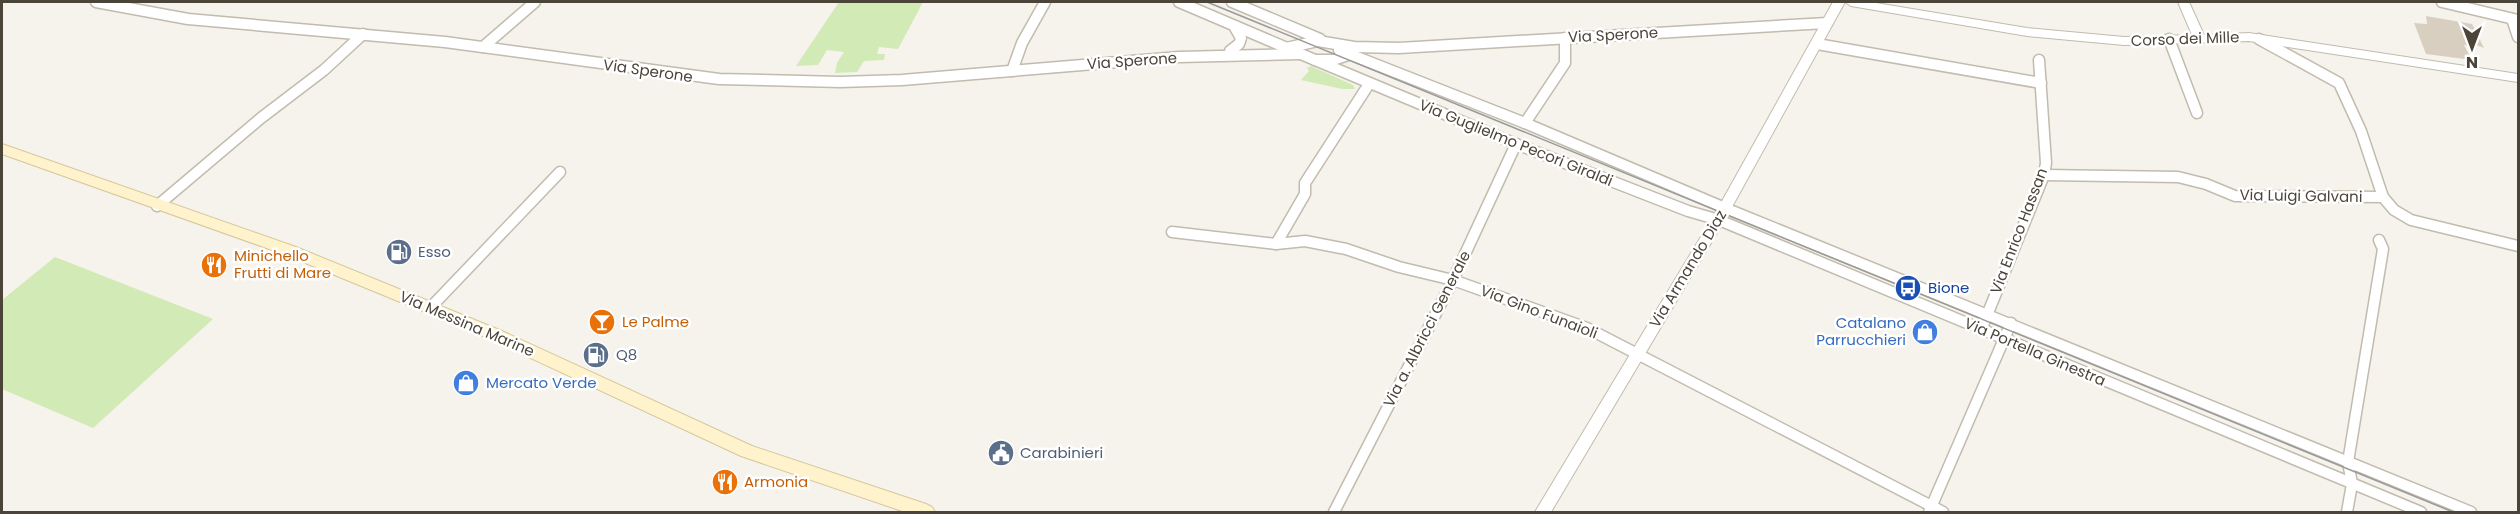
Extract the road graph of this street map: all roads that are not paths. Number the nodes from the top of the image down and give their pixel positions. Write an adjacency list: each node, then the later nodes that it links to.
1 (96, 2): 13 (street, Via Sperone)
2 (535, 2): 20 (street)
3 (1045, 2): 30 (street)
4 (1179, 2): 12 (street)
5 (1232, 2): 23 (street, Via Guglielmo Pecori Giraldi)
6 (1839, 2): 11 (street, Via Armando Diaz)
7 (1851, 2): 17 (street, Corso dei Mille)
8 (2184, 2): 14 (street)
9 (2442, 2): 10 (street)
10 (2515, 20): 15 (street)
11 (1827, 23): 16 (street, Via Sperone); 19 (street, Via Armando Diaz)
12 (1234, 25): 21 (street); 24 (street)
13 (363, 34): 20 (street, Via Sperone); 41 (street)
14 (2199, 37): 17 (street, Corso dei Mille); 18 (street, Corso dei Mille)
15 (2518, 37)
16 (1564, 38): 22 (street, Via Sperone); 35 (street)
17 (2169, 39): 34 (street)
18 (2259, 39): 31 (street, Corso dei Mille); 40 (street)
19 (1817, 44): 32 (street); 42 (street, Via Armando Diaz)
20 (483, 47): 30 (street, Via Sperone)
21 (1286, 48): 24 (street); 26 (street, Via Guglielmo Pecori Giraldi)
22 (1399, 48): 23 (street); 25 (street)
23 (1338, 50): 25 (street); 26 (street); 26 (street); 29 (street, Via Guglielmo Pecori Giraldi)
24 (1230, 51): 27 (street)
25 (1378, 51): 29 (street)
26 (1306, 54): 27 (street); 33 (street, Via Guglielmo Pecori Giraldi)
27 (1203, 56): 30 (street, Via Sperone)
28 (2039, 60): 32 (street, Via Enrico Hassan)
29 (1374, 65): 35 (street, Via Guglielmo Pecori Giraldi)
30 (1012, 71)
31 (2518, 78)
32 (2041, 83): 39 (street, Via Enrico Hassan)
33 (1369, 84): 36 (street, Via Guglielmo Pecori Giraldi); 45 (street)
34 (2198, 113)
35 (1525, 123): 42 (street, Via Guglielmo Pecori Giraldi)
36 (1516, 144): 42 (street, Via Guglielmo Pecori Giraldi); 47 (street, Via a. Albricci Generale)
37 (2, 149): 41 (main road, Via Messina Marine)
38 (560, 172): 48 (street)
39 (2044, 175): 40 (street, Via Luigi Galvani); 49 (street, Via Enrico Hassan)
40 (2383, 197): 46 (street)
41 (157, 206): 48 (main road, Via Messina Marine)
42 (1722, 214): 49 (street, Via Portella Ginestra); 51 (street, Via Portella Ginestra); 53 (street, Via Armando Diaz)
43 (1172, 232): 45 (street, Via Gino Funaioli)
44 (2379, 240): 54 (street)
45 (1276, 244): 47 (street, Via Gino Funaioli)
46 (2518, 246)
47 (1453, 280): 53 (street, Via Gino Funaioli); 58 (street, Via a. Albricci Generale)
48 (430, 307): 57 (main road, Via Messina Marine)
49 (1988, 313): 50 (street, Via Portella Ginestra); 51 (street, Via Enrico Hassan)
50 (2012, 323): 52 (street); 54 (street, Via Portella Ginestra)
51 (1981, 330): 52 (street, Via Portella Ginestra)
52 (2005, 340): 55 (street, Via Portella Ginestra); 56 (street)
53 (1636, 353): 56 (street, Via Gino Funaioli); 59 (street, Via Armando Diaz)
54 (2348, 462): 55 (street); 63 (street, Via Portella Ginestra)
55 (2352, 484): 61 (street); 62 (street, Via Portella Ginestra)
56 (1930, 510): 60 (street, Via Gino Funaioli)
57 (926, 513)
58 (1334, 513)
59 (1543, 513)
60 (1943, 513)
61 (2347, 513)
62 (2421, 513)
63 (2471, 513)

